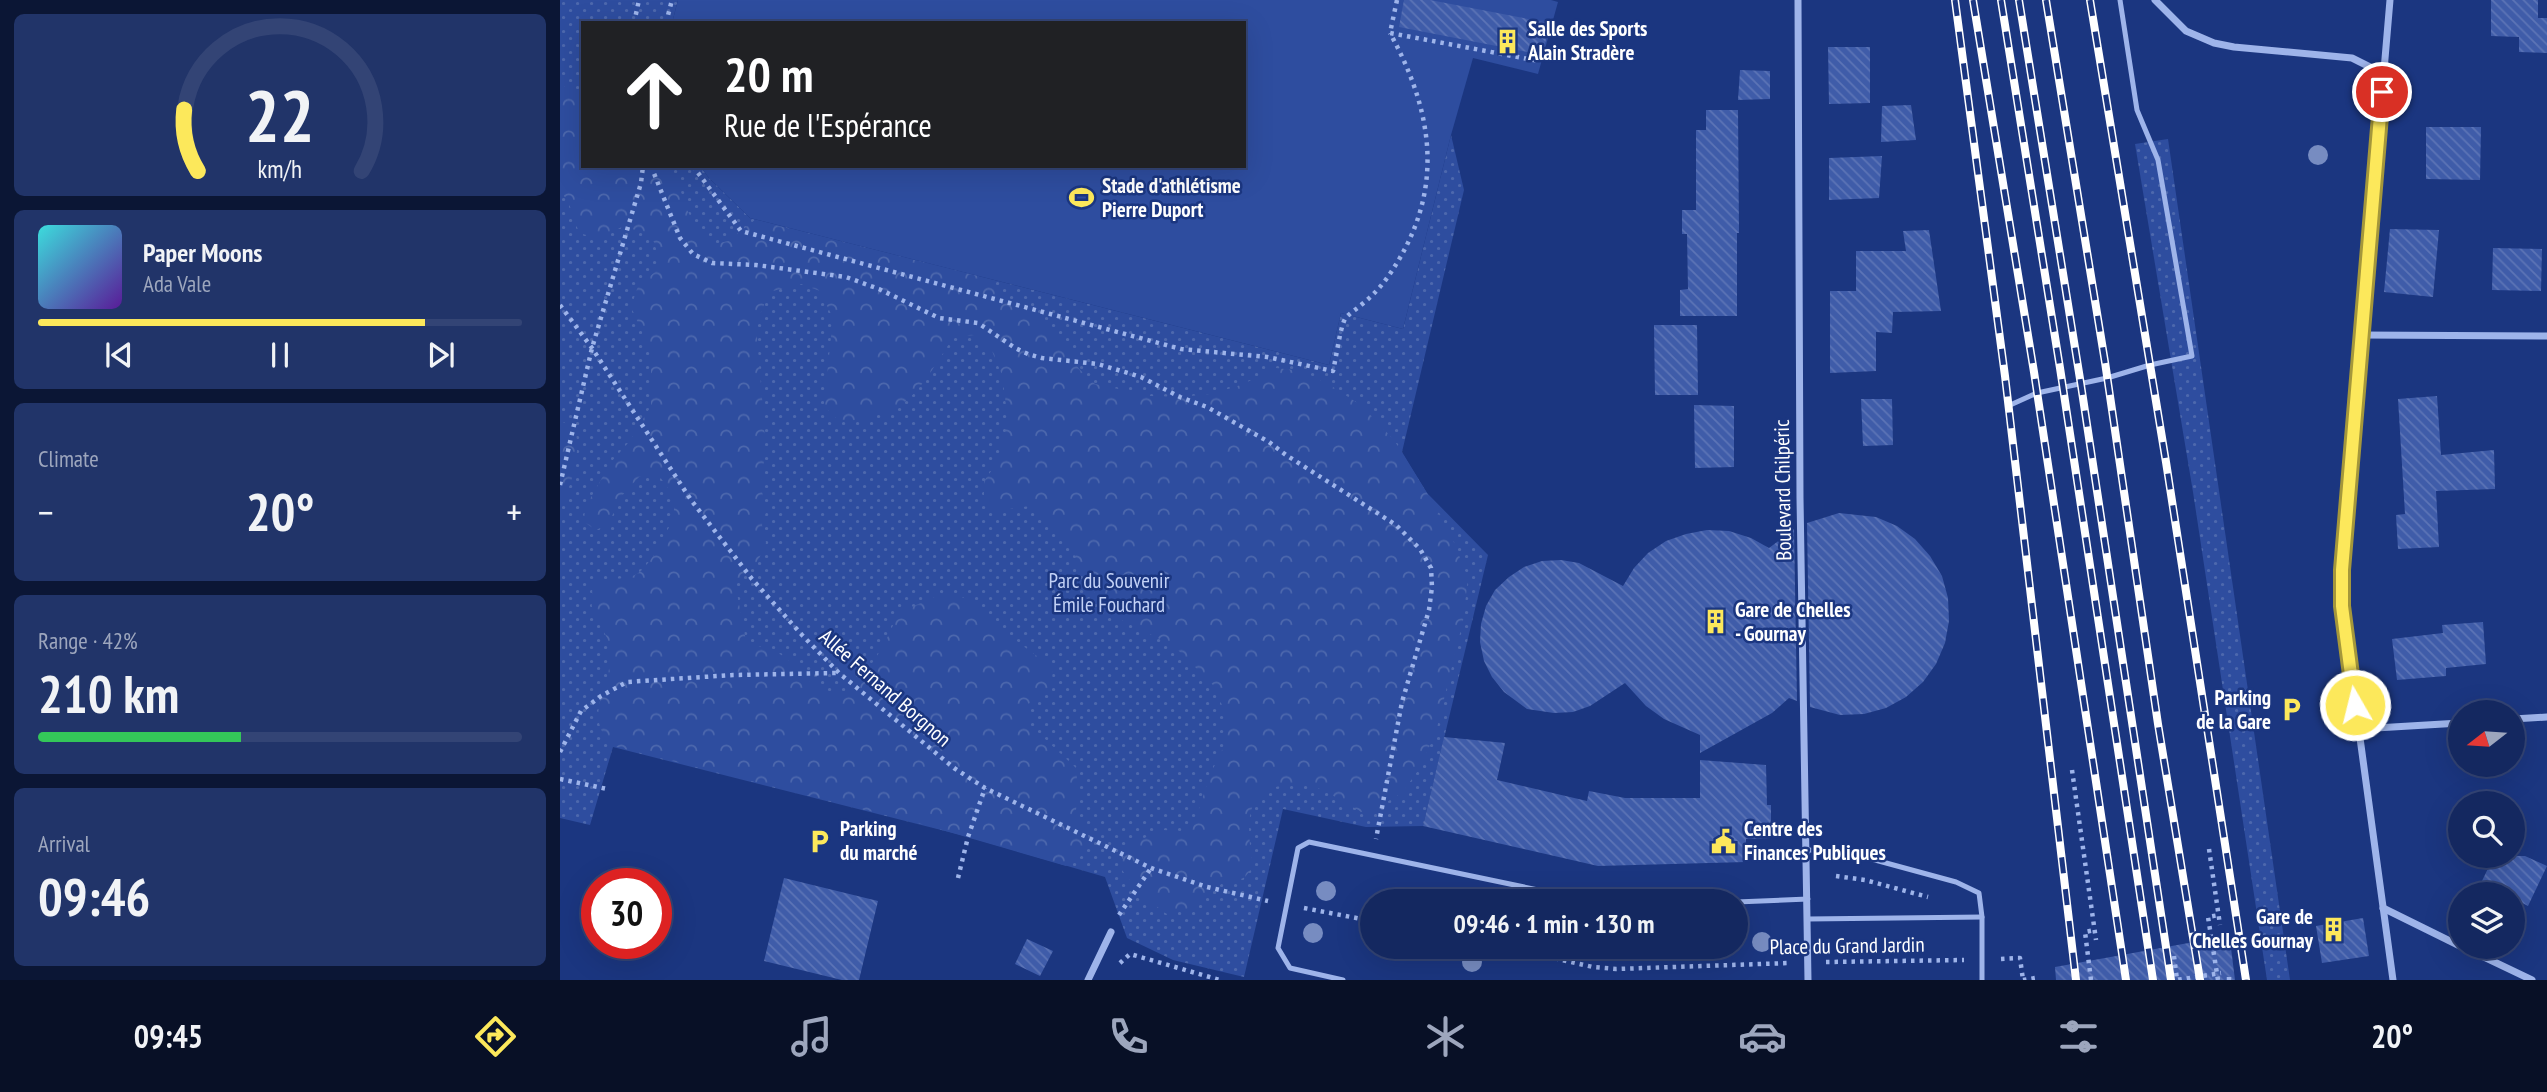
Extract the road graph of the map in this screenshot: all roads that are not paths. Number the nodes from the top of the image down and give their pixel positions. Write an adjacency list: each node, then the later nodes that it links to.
1 (1798, 0): 13 (street, Boulevard Chilpéric)
2 (2120, 0): 8 (lane)
3 (2155, 0): 5 (street)
4 (2390, 0): 5 (street)
5 (2382, 92): 6 (street)
6 (2361, 335): 7 (street); 12 (street)
7 (2547, 335)
8 (2008, 406)
9 (2547, 717): 10 (street)
10 (2525, 718)
11 (2448, 724): 12 (street)
12 (2359, 729): 17 (street)
13 (1807, 850): 15 (street, Boulevard Chilpéric); 18 (lane)
14 (1534, 889): 24 (lane)
15 (1808, 899): 16 (lane); 19 (street, Boulevard Chilpéric)
16 (1748, 902)
17 (2383, 908): 21 (street); 27 (street)
18 (1982, 917): 19 (lane); 26 (lane)
19 (1808, 919): 25 (street, Boulevard Chilpéric)
20 (1111, 932): 23 (street)
21 (2448, 939)
22 (2489, 959): 28 (street)
23 (1087, 980)
24 (1343, 980)
25 (1808, 980)
26 (1982, 980)
27 (2393, 980)
28 (2532, 980)

